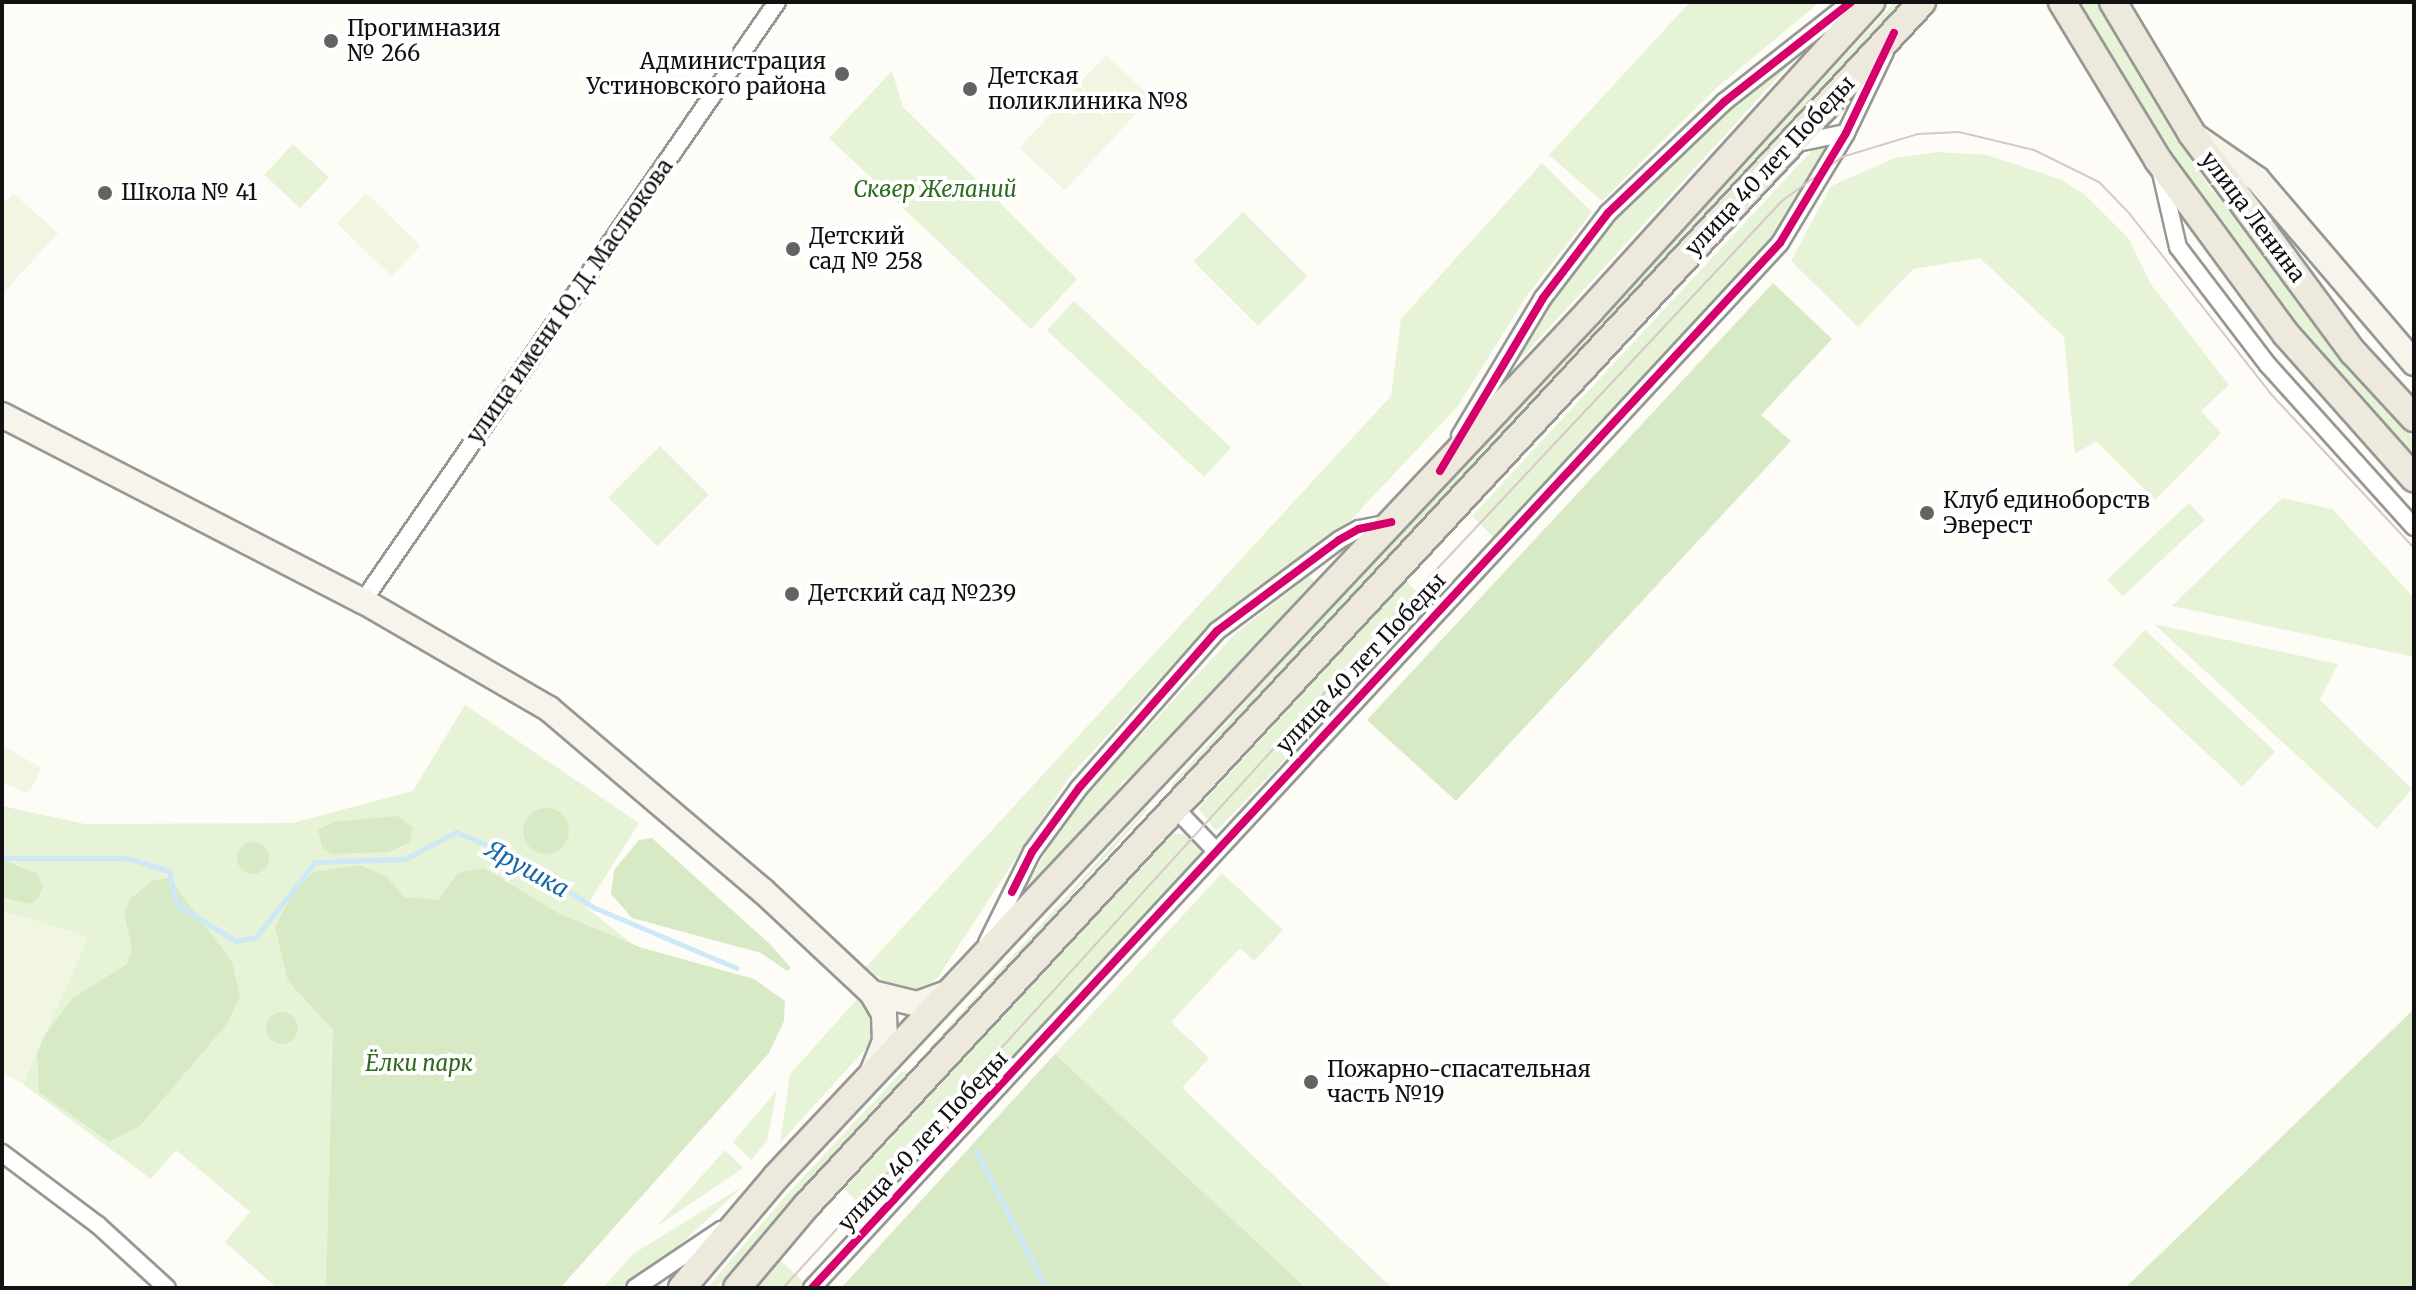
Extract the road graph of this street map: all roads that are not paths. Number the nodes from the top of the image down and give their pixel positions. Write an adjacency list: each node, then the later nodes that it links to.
1 (777, 2): 19 (street, улица имени Ю. Д. Маслюкова)
2 (1851, 2): 15 (street, улица 40 лет Победы)
3 (1871, 2): 15 (main road, улица 40 лет Победы)
4 (1922, 2): 7 (main road, улица 40 лет Победы)
5 (2062, 2): 11 (main road, улица Ленина)
6 (2113, 2): 9 (main road, улица Ленина)
7 (1894, 33): 8 (street, улица 40 лет Победы); 10 (main road, улица 40 лет Победы)
8 (1846, 133): 10 (street); 22 (street, улица 40 лет Победы)
9 (2192, 134): 12 (street); 14 (main road, улица Ленина)
10 (1790, 144): 21 (main road, улица 40 лет Победы)
11 (2158, 160): 16 (main road, улица Ленина); 18 (street, улица Ленина)
12 (2414, 363)
13 (2, 415): 19 (street)
14 (2414, 418)
15 (1440, 471): 17 (main road, улица 40 лет Победы)
16 (2414, 478)
17 (1391, 522): 20 (main road, улица 40 лет Победы); 23 (street, улица 40 лет Победы)
18 (2414, 527)
19 (363, 601): 25 (street)
20 (1147, 782): 21 (main road); 23 (main road, улица 40 лет Победы)
21 (1174, 807): 22 (street); 27 (main road, улица 40 лет Победы)
22 (1214, 849): 35 (street, улица 40 лет Победы)
23 (976, 965): 24 (main road, улица 40 лет Победы)
24 (950, 992): 25 (street); 26 (main road, улица 40 лет Победы)
25 (872, 993): 28 (street)
26 (901, 1043): 27 (main road); 28 (main road, улица 40 лет Победы)
27 (931, 1072): 34 (main road, улица 40 лет Победы)
28 (871, 1075): 30 (main road, улица 40 лет Победы)
29 (2, 1153): 31 (street)
30 (742, 1216): 32 (street, улица 40 лет Победы); 33 (main road, улица 40 лет Победы)
31 (167, 1288)
32 (635, 1288)
33 (682, 1288)
34 (737, 1288)
35 (812, 1288)

